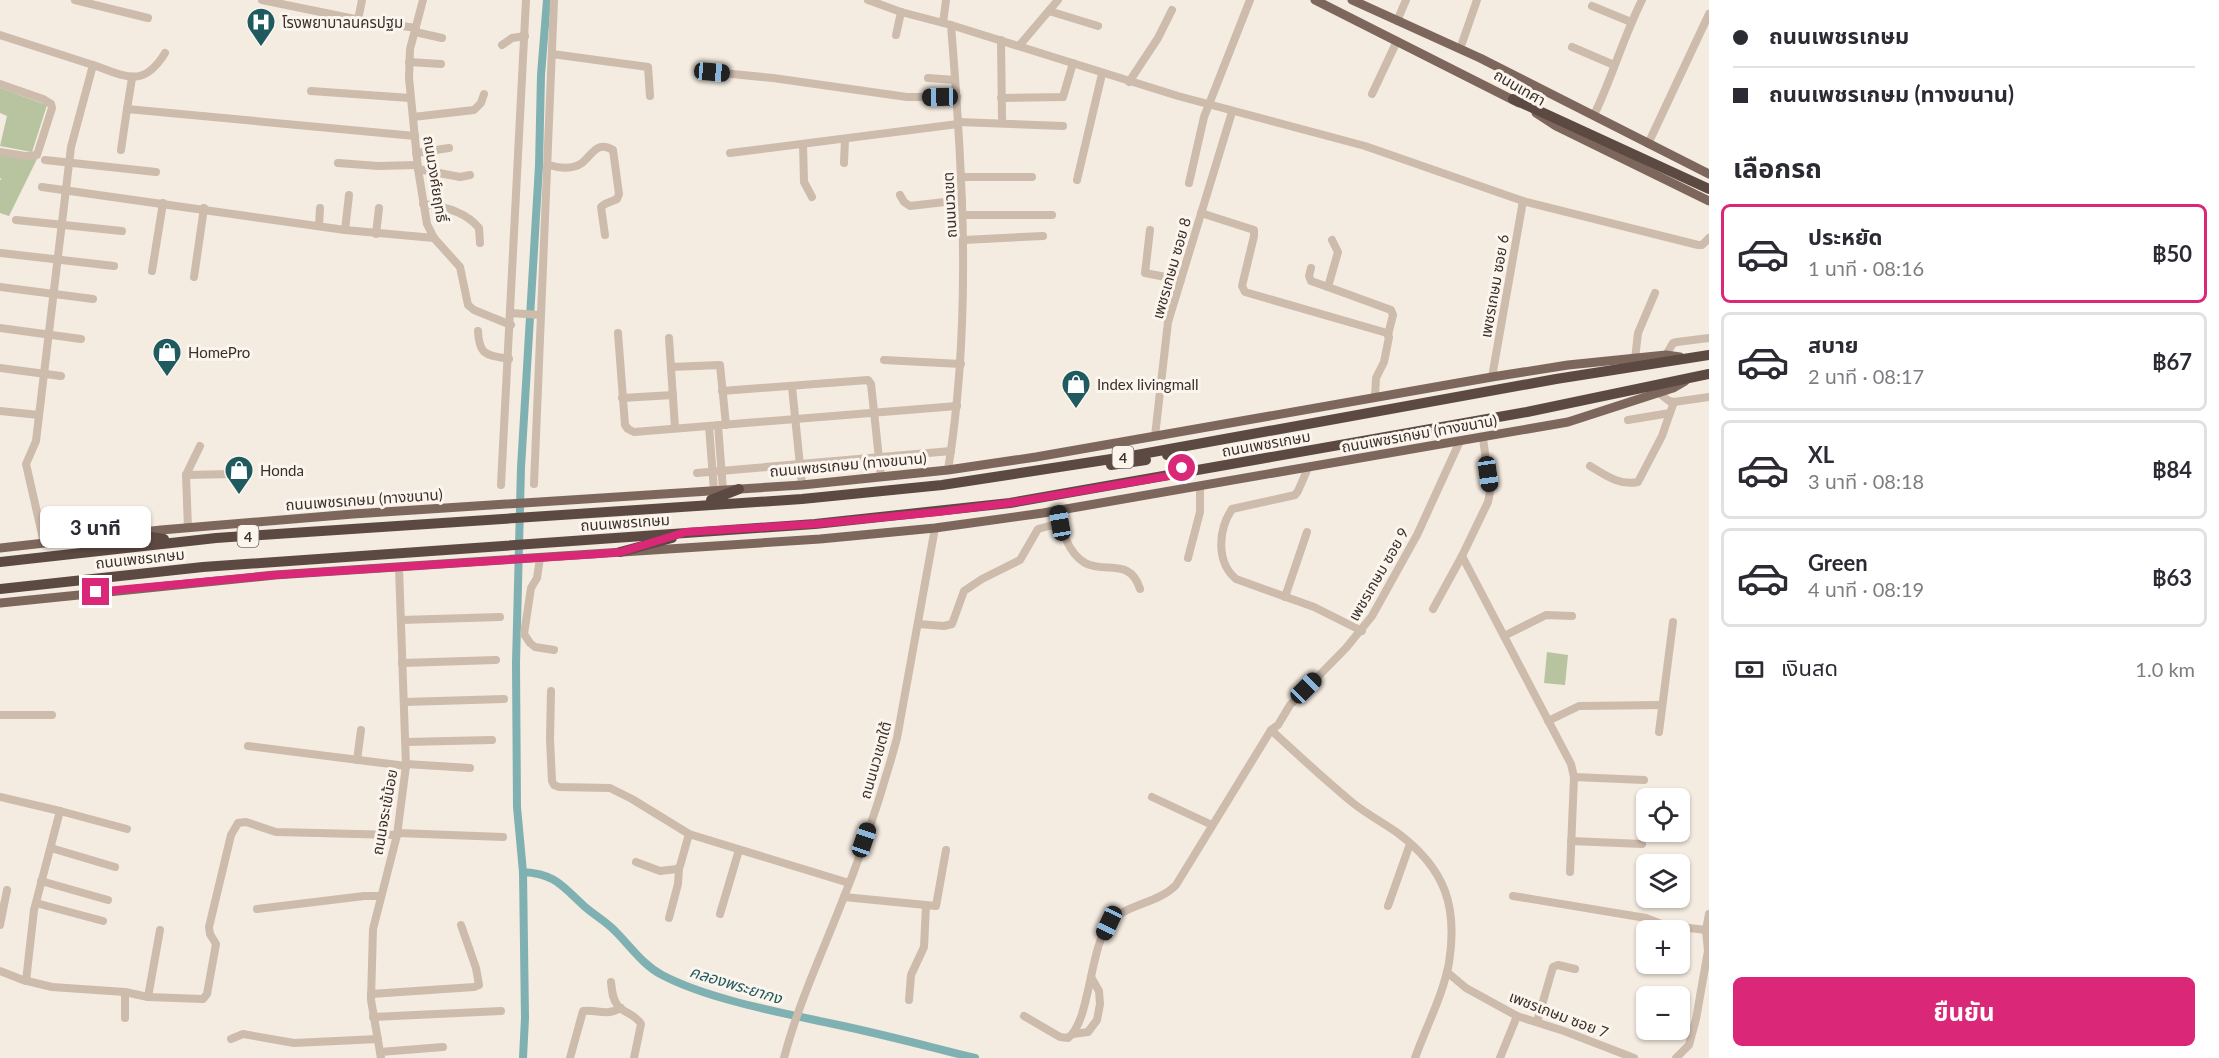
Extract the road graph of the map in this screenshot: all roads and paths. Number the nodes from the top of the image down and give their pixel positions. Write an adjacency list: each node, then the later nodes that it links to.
1 (75, 0): 22 (street)
2 (262, 0): 23 (street)
3 (362, 0): 23 (street)
4 (423, 0): 29 (street, ถนนวงศ์ยฤทธิ์)
5 (526, 0): 32 (street)
6 (554, 0): 41 (street)
7 (868, 0): 19 (street)
8 (946, 0): 26 (street, ถนนนวเขต)
9 (1058, 0): 18 (street)
10 (1250, 0): 62 (street)
11 (1352, 0): 20 (main road, ถนนเทศา)
12 (1407, 0): 24 (street)
13 (1477, 0): 39 (street)
14 (1642, 0): 25 (street)
15 (1320, 1): 28 (main road, ถนนเทศา)
16 (1592, 6): 25 (street)
17 (1172, 10): 52 (street)
18 (1049, 11): 27 (street); 37 (street)
19 (901, 12): 26 (street); 31 (street)
20 (1380, 14): 24 (main road, ถนนเทศา); 28 (main road)
21 (1709, 14): 73 (street)
22 (148, 18)
23 (358, 20): 29 (street)
24 (1397, 21): 39 (main road, ถนนเทศา)
25 (1631, 22): 46 (street)
26 (947, 24): 34 (street); 51 (street, ถนนนวเขต)
27 (1098, 26)
28 (1372, 29): 35 (main road, ถนนเทศา)
29 (415, 30): 33 (street); 42 (street, ถนนวงศ์ยฤทธิ์)
30 (0, 35): 44 (street)
31 (896, 35)
32 (525, 36): 36 (street); 135 (street)
33 (442, 38)
34 (1001, 40): 37 (street); 60 (street)
35 (1397, 41): 56 (street); 61 (main road, ถนนเทศา)
36 (502, 45)
37 (1019, 45): 43 (street)
38 (1572, 47): 46 (street)
39 (1460, 49): 65 (main road, ถนนเทศา)
40 (165, 53): 49 (street)
41 (552, 54): 57 (street); 83 (street)
42 (409, 62): 45 (street); 59 (street, ถนนวงศ์ยฤทธิ์)
43 (1073, 63): 48 (street); 60 (street)
44 (93, 64): 49 (street); 80 (street)
45 (441, 64)
46 (1614, 65): 65 (street)
47 (712, 72): 58 (street)
48 (1102, 74): 52 (street); 90 (street)
49 (132, 78): 63 (street)
50 (928, 78): 51 (street)
51 (955, 80): 58 (street, ถนนนวเขต)
52 (1129, 82): 62 (street)
53 (0, 84): 76 (street)
54 (311, 91): 59 (street)
55 (484, 94): 66 (street)
56 (1372, 94)
57 (650, 96)
58 (957, 97): 68 (street, ถนนนวเขต)
59 (410, 98): 66 (street, ถนนวงศ์ยฤทธิ์)
60 (1001, 98): 67 (street)
61 (1513, 99): 94 (highway); 100 (main road, ถนนเทศา)
62 (1209, 105): 64 (street); 91 (street)
63 (127, 109): 70 (street); 75 (street)
64 (1232, 112): 99 (street); 106 (street, เพชรเกษม ซอย 8)
65 (1594, 116): 73 (main road, ถนนเทศา)
66 (413, 117): 70 (street, ถนนวงศ์ยฤทธิ์)
67 (1002, 118)
68 (958, 123): 69 (street); 71 (street); 88 (street, ถนนนวเขต)
69 (1063, 126)
70 (415, 136): 77 (street, ถนนวงศ์ยฤทธิ์)
71 (844, 139): 72 (street); 82 (street)
72 (803, 144): 78 (street); 97 (street)
73 (1648, 144): 86 (main road, ถนนเทศา)
74 (449, 148): 77 (street)
75 (121, 150)
76 (0, 152)
77 (416, 153): 84 (street, ถนนวงศ์ยฤทธิ์)
78 (729, 153)
79 (45, 160): 80 (street)
80 (69, 162): 85 (street); 93 (street)
81 (338, 163): 84 (street)
82 (844, 164)
83 (549, 165): 116 (street); 136 (street)
84 (417, 167): 87 (street); 102 (street, ถนนวงศ์ยฤทธิ์)
85 (156, 172)
86 (1709, 174)
87 (470, 175)
88 (961, 177): 89 (street); 98 (street, ถนนนวเขต)
89 (1032, 177)
90 (1077, 180)
91 (1189, 183)
92 (42, 187): 93 (street)
93 (67, 189): 101 (street); 110 (street)
94 (1709, 189)
95 (349, 195): 112 (street)
96 (900, 195): 98 (street)
97 (812, 198)
98 (962, 200): 107 (street, ถนนนวเขต)
99 (1523, 201): 119 (street); 158 (street, เพชรเกษม ซอย 6)
100 (1709, 201)
101 (163, 203): 103 (street); 127 (street)
102 (423, 204): 118 (street, ถนนวงศ์ยฤทธิ์); 122 (street)
103 (204, 208): 111 (street); 128 (street)
104 (320, 208): 111 (street)
105 (379, 208): 115 (street)
106 (1201, 213): 129 (street, เพชรเกษม ซอย 8); 142 (street)
107 (963, 215): 108 (street); 120 (street, ถนนนวเขต)
108 (1052, 215)
109 (16, 220): 110 (street)
110 (63, 224): 114 (street); 124 (street)
111 (319, 226): 112 (street)
112 (345, 230): 115 (street)
113 (1150, 230): 129 (street)
114 (122, 231)
115 (376, 234): 118 (street)
116 (605, 235)
117 (1043, 236): 120 (street)
118 (434, 238): 137 (street, ถนนวงศ์ยฤทธิ์)
119 (1709, 238)
120 (964, 240): 152 (street, ถนนนวเขต)
121 (1332, 240): 130 (street)
122 (480, 243)
123 (1, 253): 124 (street)
124 (59, 259): 125 (street); 132 (street)
125 (114, 266)
126 (1311, 268): 130 (street)
127 (152, 271)
128 (194, 277)
129 (1181, 280): 177 (street, เพชรเกษม ซอย 8)
130 (1328, 286): 142 (street)
131 (0, 287): 132 (street)
132 (54, 293): 134 (street); 141 (street)
133 (1655, 293): 150 (street)
134 (93, 299)
135 (515, 313): 136 (street); 137 (street)
136 (538, 315): 195 (street)
137 (511, 325): 149 (street)
138 (0, 328): 141 (street)
139 (478, 331): 149 (street)
140 (618, 333): 166 (street)
141 (50, 334): 145 (street); 155 (street)
142 (1388, 335): 164 (street)
143 (669, 338): 154 (street)
144 (1709, 338): 147 (street)
145 (81, 339)
146 (1709, 355): 148 (highway, ถนนเพชรเกษม / 4)
147 (1666, 356): 148 (main road, ถนนเพชรเกษม (ทางขนาน) / 4); 150 (main road, ถนนเพชรเกษม (ทางขนาน) / 4)
148 (1693, 358): 183 (highway, ถนนเพชรเกษม / 4)
149 (509, 359): 197 (street)
150 (1635, 359): 158 (main road, ถนนเพชรเกษม (ทางขนาน) / 4)
151 (884, 360): 152 (street)
152 (961, 364): 168 (street, ถนนนวเขต)
153 (0, 368): 155 (street)
154 (671, 368): 161 (street); 163 (street)
155 (44, 374): 157 (street); 172 (street)
156 (1709, 374): 159 (highway, ถนนเพชรเกษม / 4)
157 (61, 376)
158 (1492, 377): 164 (main road, ถนนเพชรเกษม (ทางขนาน) / 4)
159 (1689, 377): 162 (main road, ถนนเพชรเกษม (ทางขนาน) / 4); 192 (highway, ถนนเพชรเกษม / 4)
160 (792, 387): 161 (street); 170 (street); 173 (street)
161 (722, 391): 175 (street)
162 (1659, 393): 167 (street); 178 (main road, ถนนเพชรเกษม (ทางขนาน) / 4)
163 (673, 395): 166 (street); 176 (street)
164 (1375, 397): 177 (main road, ถนนเพชรเกษม (ทางขนาน) / 4)
165 (1709, 397): 167 (street)
166 (622, 398): 176 (street)
167 (1674, 402): 171 (street)
168 (957, 406): 170 (street); 181 (street, ถนนนวเขต)
169 (0, 411): 172 (street)
170 (874, 413): 173 (street); 182 (street)
171 (1670, 413): 174 (street); 185 (street)
172 (39, 415): 210 (street)
173 (795, 418): 175 (street); 184 (street)
174 (1629, 420)
175 (718, 425): 176 (street); 187 (street); 189 (street)
176 (675, 428)
177 (1155, 436): 188 (main road, ถนนเพชรเกษม (ทางขนาน) / 4)
178 (1483, 438): 179 (main road, ถนนเพชรเกษม (ทางขนาน) / 4); 213 (street)
179 (1460, 441): 186 (main road, ถนนเพชรเกษม (ทางขนาน) / 4); 228 (street, เพชรเกษม ซอย 9)
180 (200, 446): 193 (street)
181 (951, 451): 182 (street); 188 (street, ถนนนวเขต)
182 (879, 458): 184 (street); 194 (street)
183 (1092, 462): 192 (highway); 201 (highway, ถนนเพชรเกษม / 4)
184 (799, 465): 187 (street); 196 (street)
185 (1590, 466)
186 (1308, 468): 198 (main road, ถนนเพชรเกษม (ทางขนาน) / 4); 220 (street)
187 (722, 470): 189 (street); 200 (street)
188 (948, 470): 194 (main road, ถนนเพชรเกษม (ทางขนาน) / 4)
189 (712, 471): 190 (street); 200 (street)
190 (697, 473)
191 (233, 474): 193 (street)
192 (1180, 474): 206 (highway, ถนนเพชรเกษม / 4)
193 (186, 475): 204 (street)
194 (881, 477): 196 (main road, ถนนเพชรเกษม (ทางขนาน) / 4)
195 (534, 484)
196 (802, 484): 199 (main road, ถนนเพชรเกษม (ทางขนาน) / 4)
197 (501, 485)
198 (1200, 486): 202 (main road, ถนนเพชรเกษม (ทางขนาน) / 4); 215 (street)
199 (739, 489): 200 (main road, ถนนเพชรเกษม (ทางขนาน) / 4); 201 (highway)
200 (718, 490): 204 (main road, ถนนเพชรเกษม (ทางขนาน) / 4)
201 (694, 505): 209 (highway, ถนนเพชรเกษม / 4)
202 (1058, 511): 203 (street); 205 (main road, ถนนเพชรเกษม (ทางขนาน) / 4)
203 (1060, 523): 219 (street); 227 (street)
204 (189, 528): 208 (main road, ถนนเพชรเกษม (ทางขนาน) / 4)
205 (935, 528): 212 (main road, ถนนเพชรเกษม (ทางขนาน) / 4); 227 (street, ถนนนวเขตใต้)
206 (686, 532): 212 (highway); 218 (highway, ถนนเพชรเกษม / 4)
207 (1307, 532): 220 (street)
208 (125, 533): 209 (highway); 210 (main road, ถนนเพชรเกษม (ทางขนาน) / 4)
209 (181, 541): 216 (highway, ถนนเพชรเกษม / 4)
210 (44, 543): 211 (main road, ถนนเพชรเกษม (ทางขนาน) / 4)
211 (0, 548)
212 (621, 552): 214 (main road, ถนนเพชรเกษม (ทางขนาน) / 4)
213 (1462, 556): 222 (street); 229 (street)
214 (537, 558): 217 (main road, ถนนเพชรเกษม (ทางขนาน) / 4); 230 (street)
215 (1188, 558)
216 (0, 562)
217 (399, 568): 221 (main road, ถนนเพชรเกษม (ทางขนาน) / 4); 225 (street, ถนนจระเข้น้อย)
218 (0, 589)
219 (1140, 589)
220 (1285, 597): 228 (street)
221 (0, 603)
222 (1433, 609)
223 (1572, 616): 229 (street)
224 (500, 617): 225 (street)
225 (401, 620): 232 (street, ถนนจระเข้น้อย)
226 (1673, 622): 236 (street)
227 (918, 624): 270 (street, ถนนนวเขตใต้)
228 (1362, 631): 241 (street, เพชรเกษม ซอย 9)
229 (1504, 636): 239 (street)
230 (554, 650)
231 (496, 660): 232 (street)
232 (402, 663): 235 (street, ถนนจระเข้น้อย)
233 (551, 692): 257 (street)
234 (504, 699): 235 (street)
235 (405, 702): 244 (street, ถนนจระเข้น้อย)
236 (1662, 705): 239 (street); 242 (street)
237 (0, 715): 238 (street)
238 (52, 715)
239 (1548, 720): 249 (street)
240 (361, 730): 246 (street)
241 (1271, 730): 254 (street, เพชรเกษม ซอย 9); 260 (street)
242 (1659, 732)
243 (492, 740): 244 (street)
244 (406, 742): 247 (street, ถนนจระเข้น้อย)
245 (248, 747): 246 (street)
246 (357, 760): 247 (street)
247 (406, 765): 248 (street); 256 (street, ถนนจระเข้น้อย)
248 (470, 768)
249 (1574, 777): 250 (street); 259 (street)
250 (1644, 780)
251 (0, 797): 253 (street)
252 (1152, 797): 254 (street)
253 (60, 811): 255 (street); 262 (street)
254 (1212, 825): 293 (street, เพชรเกษม ซอย 9)
255 (127, 829)
256 (397, 834): 258 (street); 272 (street, ถนนจระเข้น้อย); 298 (street)
257 (689, 834): 263 (street); 267 (street)
258 (502, 837)
259 (1571, 841): 261 (street); 268 (street)
260 (1410, 844): 278 (street); 291 (street)
261 (1642, 844)
262 (51, 848): 266 (street); 269 (street)
263 (739, 850): 270 (street); 280 (street)
264 (946, 850): 277 (street)
265 (636, 862): 267 (street)
266 (115, 867)
267 (679, 868): 282 (street)
268 (1570, 872)
269 (41, 881): 275 (street); 276 (street)
270 (849, 884): 274 (street, ถนนนวเขตใต้)
271 (7, 890): 284 (street)
272 (380, 896): 279 (street); 297 (street, ถนนจระเข้น้อย)
273 (1513, 896): 287 (street)
274 (844, 897): 277 (street); 314 (street, ถนนนวเขตใต้)
275 (108, 900)
276 (36, 903): 283 (street); 294 (street)
277 (926, 906): 299 (street)
278 (1388, 906)
279 (257, 909)
280 (720, 914)
281 (1709, 914): 287 (street)
282 (669, 918)
283 (103, 921)
284 (0, 925)
285 (461, 925): 297 (street)
286 (160, 930): 298 (street)
287 (1706, 930): 288 (street)
288 (1708, 940): 292 (street)
289 (1575, 969): 306 (street)
290 (0, 971): 294 (street)
291 (1447, 972): 303 (street, เพชรเกษม ซอย 7); 315 (street)
292 (1706, 976): 318 (street)
293 (1091, 977): 307 (street, เพชรเกษม ซอย 9); 307 (street)
294 (27, 981): 296 (street)
295 (611, 982): 300 (street)
296 (125, 992): 298 (street); 305 (street)
297 (371, 994): 304 (street, ถนนจระเข้น้อย)
298 (148, 998)
299 (909, 1000)
300 (621, 1008): 312 (street); 313 (street)
301 (501, 1011): 304 (street)
302 (1024, 1016): 307 (street)
303 (1516, 1016): 306 (street, เพชรเกษม ซอย 7); 316 (street)
304 (374, 1017): 308 (street, ถนนจระเข้น้อย)
305 (125, 1018)
306 (1537, 1022): 317 (street, เพชรเกษม ซอย 7)
307 (1073, 1034)
308 (378, 1038): 309 (street); 311 (street, ถนนจระเข้น้อย)
309 (231, 1039)
310 (443, 1047): 311 (street)
311 (380, 1055)
312 (570, 1058)
313 (634, 1058)
314 (784, 1058)
315 (1415, 1058)
316 (1500, 1058)
317 (1634, 1058)
318 (1676, 1058)

